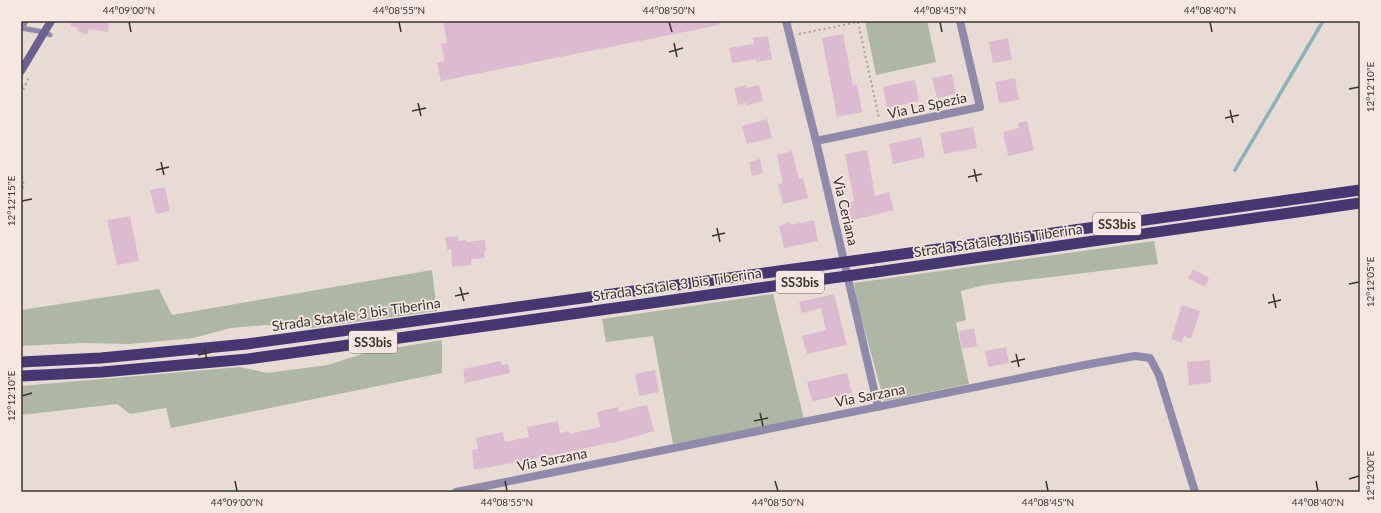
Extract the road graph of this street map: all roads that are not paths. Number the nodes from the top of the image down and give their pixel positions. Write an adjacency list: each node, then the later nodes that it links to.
1 (26, 21): 5 (lane)
2 (51, 21): 6 (main road)
3 (786, 21): 8 (street, Via Ceriana)
4 (960, 21): 8 (street, Via La Spezia)
5 (21, 29): 6 (lane)
6 (47, 34): 7 (main road)
7 (21, 71)
8 (816, 141): 13 (street, Via Ceriana)
9 (1360, 190): 11 (highway, Strada Statale 3 bis Tiberina / SS3bis, bridge)
10 (1360, 203): 12 (highway, Strada Statale 3 bis Tiberina / SS3bis, bridge)
11 (21, 362)
12 (21, 376)
13 (878, 407): 14 (street, Via Sarzana); 15 (street, Via Sarzana)
14 (456, 492)
15 (1195, 492)

